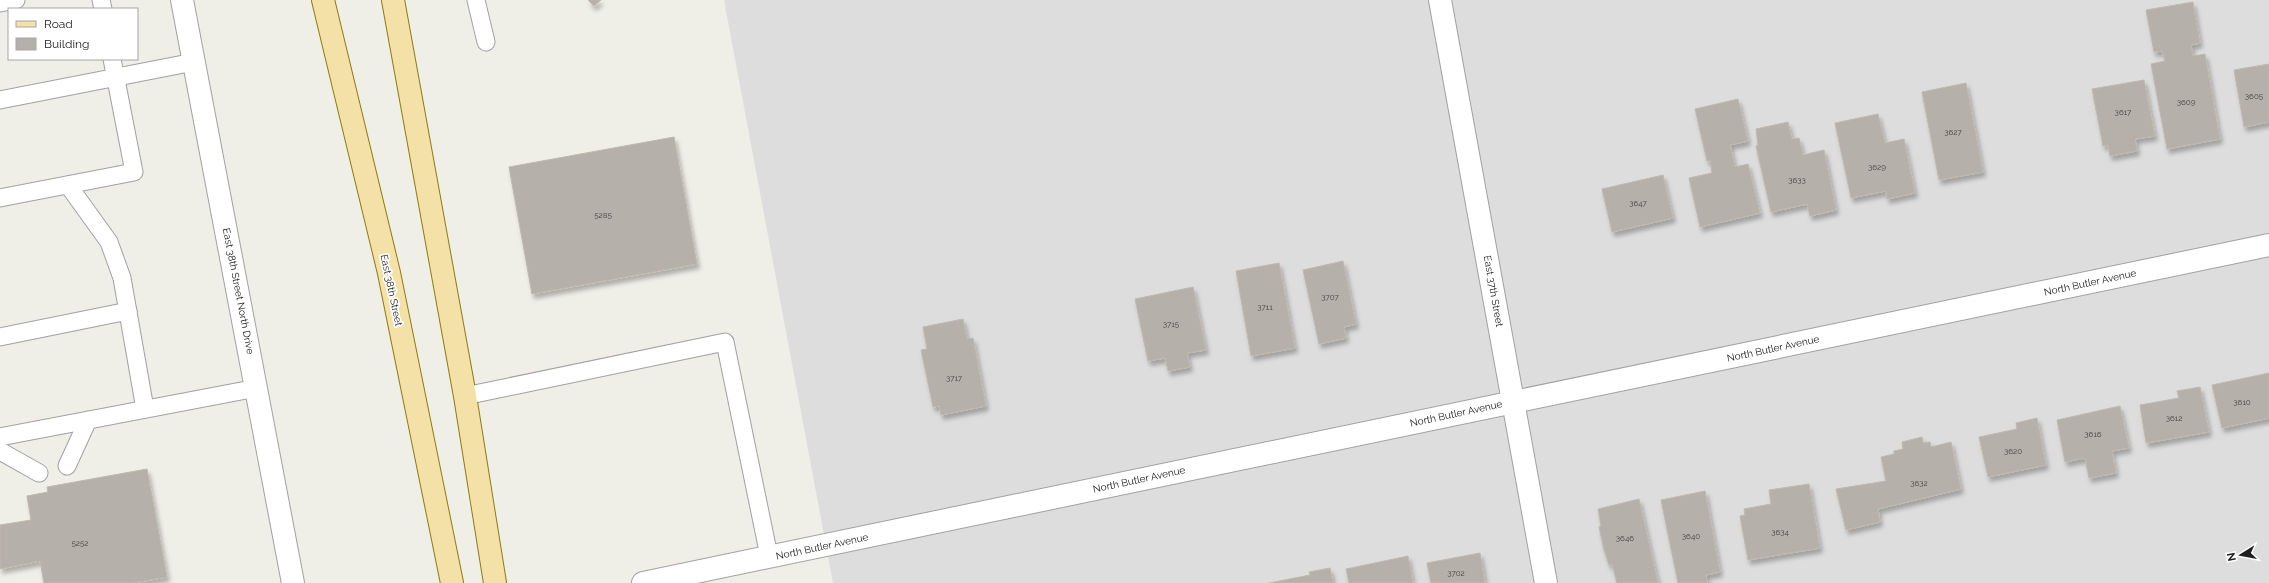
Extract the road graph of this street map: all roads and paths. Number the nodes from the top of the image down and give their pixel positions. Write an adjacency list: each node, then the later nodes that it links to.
1 (16, 0): 7 (lane)
2 (182, 0): 10 (street, East 38th Street North Drive)
3 (323, 0): 29 (main road, East 38th Street)
4 (393, 0): 19 (main road)
5 (476, 0): 8 (lane)
6 (1440, 0): 20 (street, East 37th Street)
7 (0, 3)
8 (486, 42)
9 (112, 60): 11 (lane)
10 (194, 62): 11 (lane); 18 (street, East 38th Street North Drive)
11 (116, 78): 12 (lane); 13 (lane)
12 (0, 100)
13 (68, 184): 14 (lane); 16 (lane)
14 (0, 198)
15 (2269, 245): 20 (street, North Butler Avenue)
16 (128, 311): 17 (lane); 21 (lane)
17 (0, 337)
18 (258, 388): 21 (lane); 28 (street, East 38th Street North Drive)
19 (465, 396): 27 (lane); 30 (main road)
20 (1514, 401): 27 (street, North Butler Avenue); 32 (street, East 37th Street)
21 (145, 409): 22 (lane)
22 (88, 420): 23 (lane); 25 (lane)
23 (0, 437)
24 (0, 451): 26 (lane)
25 (67, 466)
26 (39, 473)
27 (770, 556): 31 (street, North Butler Avenue)
28 (293, 583)
29 (452, 583)
30 (495, 583)
31 (643, 583)
32 (1546, 583)

